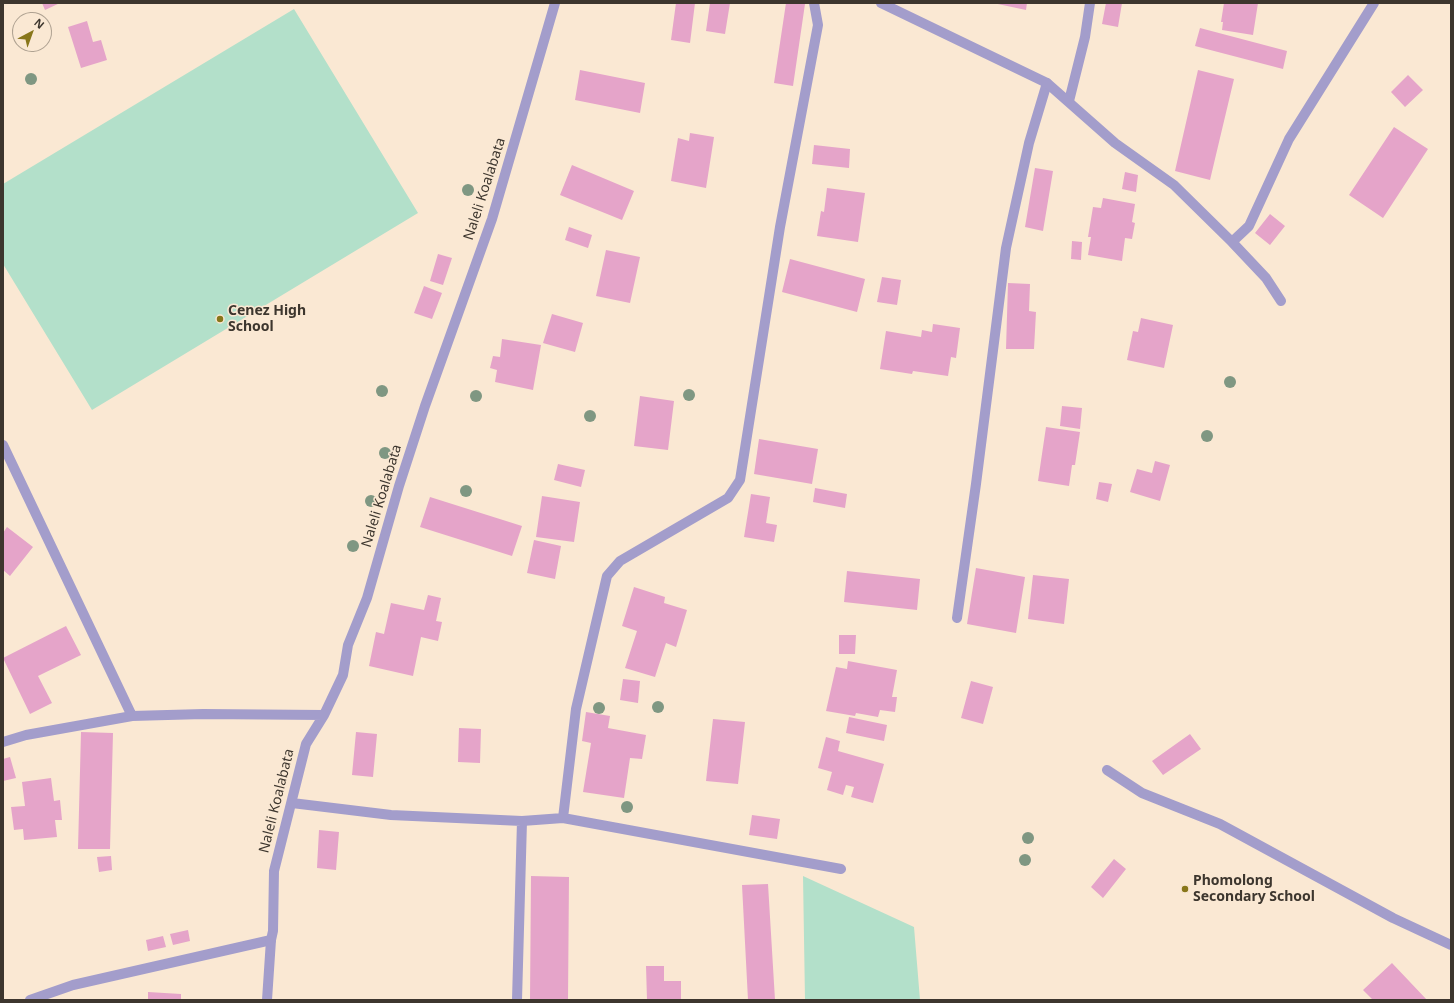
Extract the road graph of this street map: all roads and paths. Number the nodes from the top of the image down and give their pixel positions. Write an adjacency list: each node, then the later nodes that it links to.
1 (555, 3): 12 (street, Naleli Koalabata)
2 (814, 3): 17 (street)
3 (881, 3): 6 (street)
4 (1090, 3): 7 (street)
5 (1374, 3): 8 (street)
6 (1047, 83): 7 (street); 11 (street)
7 (1069, 101): 8 (street)
8 (1232, 242): 9 (street)
9 (1281, 301)
10 (3, 445): 13 (street)
11 (957, 618)
12 (324, 715): 13 (street); 16 (street, Naleli Koalabata)
13 (132, 716): 14 (street)
14 (3, 742)
15 (1107, 770): 21 (street)
16 (292, 803): 18 (street); 20 (street, Naleli Koalabata)
17 (563, 818): 18 (street); 19 (street)
18 (522, 821): 24 (street)
19 (841, 869)
20 (271, 940): 22 (street); 23 (street, Naleli Koalabata)
21 (1451, 945)
22 (30, 1000)
23 (267, 1000)
24 (517, 1000)

